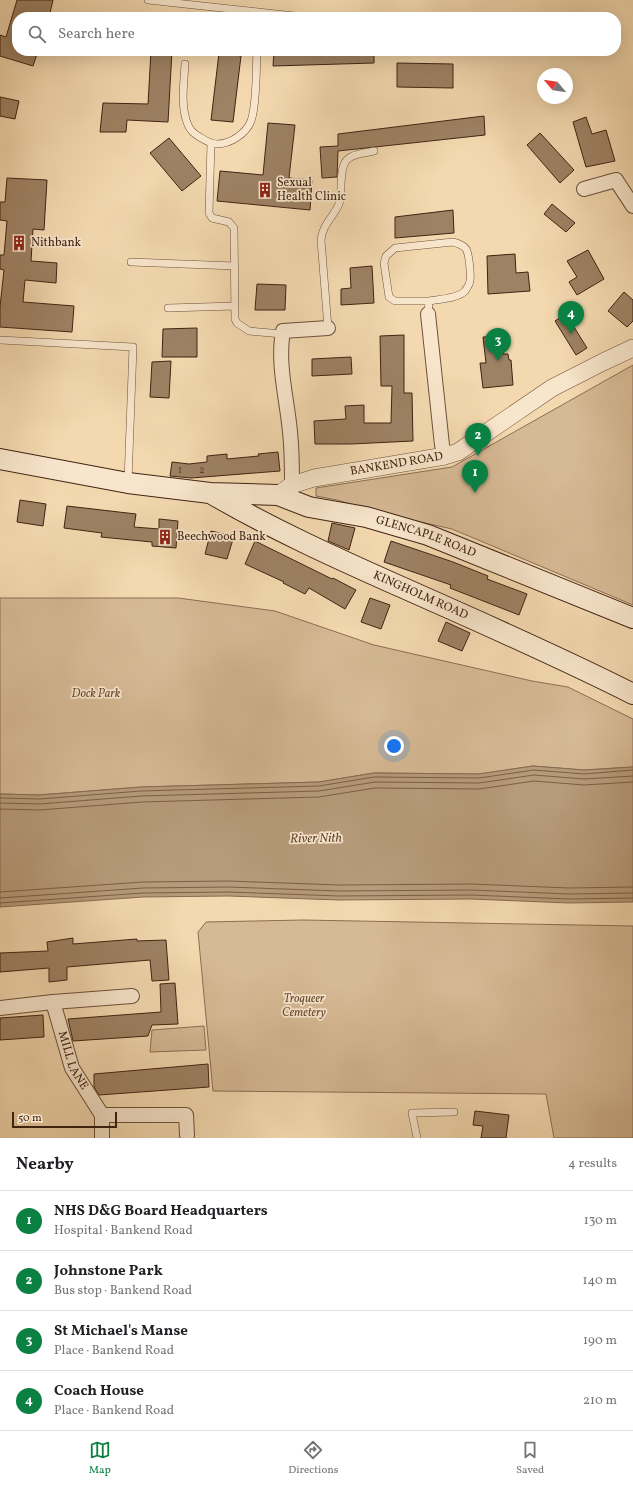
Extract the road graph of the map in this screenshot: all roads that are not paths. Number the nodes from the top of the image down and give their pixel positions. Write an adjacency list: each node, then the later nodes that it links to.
1 (148, 0): 2 (lane)
2 (237, 12)
3 (257, 56): 5 (lane)
4 (185, 64): 5 (lane)
5 (212, 143): 10 (lane)
6 (374, 152): 14 (lane)
7 (584, 189): 8 (street)
8 (633, 206)
9 (131, 262): 10 (lane)
10 (235, 266): 11 (lane)
11 (235, 306): 12 (lane); 15 (lane)
12 (168, 308)
13 (428, 308): 13 (lane); 18 (street)
14 (328, 328): 15 (street)
15 (282, 334): 21 (street)
16 (0, 340): 20 (lane)
17 (633, 348): 18 (street, BANKEND ROAD)
18 (445, 456): 21 (street, BANKEND ROAD)
19 (0, 459): 20 (main road)
20 (128, 483): 22 (main road)
21 (285, 490): 22 (main road, GLENCAPLE ROAD); 23 (main road, GLENCAPLE ROAD)
22 (210, 493): 24 (main road, KINGHOLM ROAD)
23 (633, 618)
24 (633, 694)
25 (132, 996): 26 (street)
26 (53, 1002): 27 (street); 29 (street, MILL LANE)
27 (0, 1008)
28 (454, 1112): 32 (lane)
29 (102, 1115): 30 (street); 31 (street)
30 (187, 1135)
31 (102, 1138)
32 (417, 1138)

